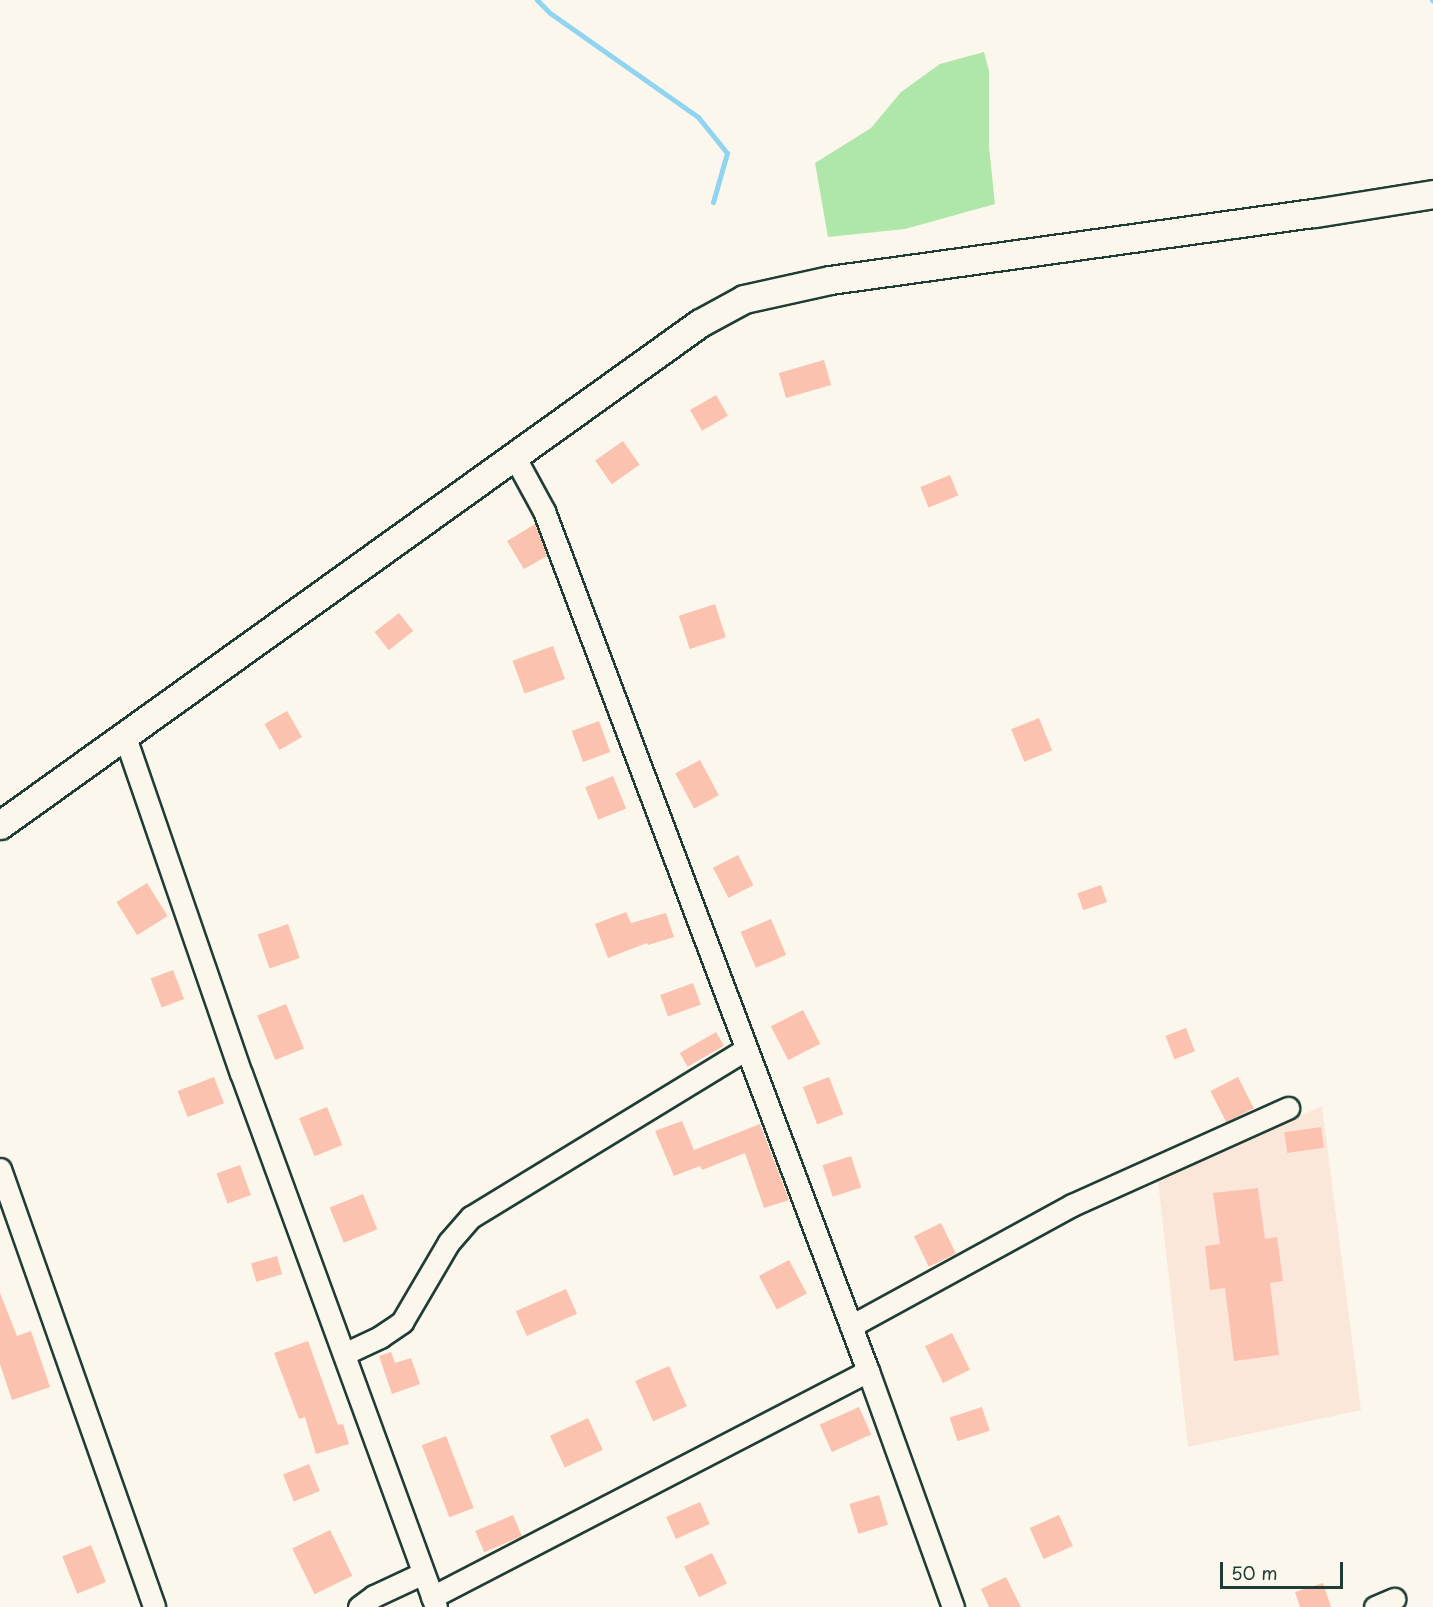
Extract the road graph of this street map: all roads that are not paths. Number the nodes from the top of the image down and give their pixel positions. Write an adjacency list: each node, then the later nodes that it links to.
1 (1433, 194): 2 (main road)
2 (514, 456): 3 (main road); 5 (street)
3 (124, 734): 4 (main road); 9 (street)
4 (0, 825)
5 (746, 1049): 8 (street); 9 (street)
6 (1288, 1108): 8 (street)
7 (0, 1169): 13 (street)
8 (851, 1326): 10 (street)
9 (344, 1354): 11 (street)
10 (868, 1371): 12 (street); 15 (street)
11 (423, 1573): 12 (street); 14 (street)
12 (434, 1602)
13 (154, 1607)
14 (359, 1607)
15 (953, 1607)

